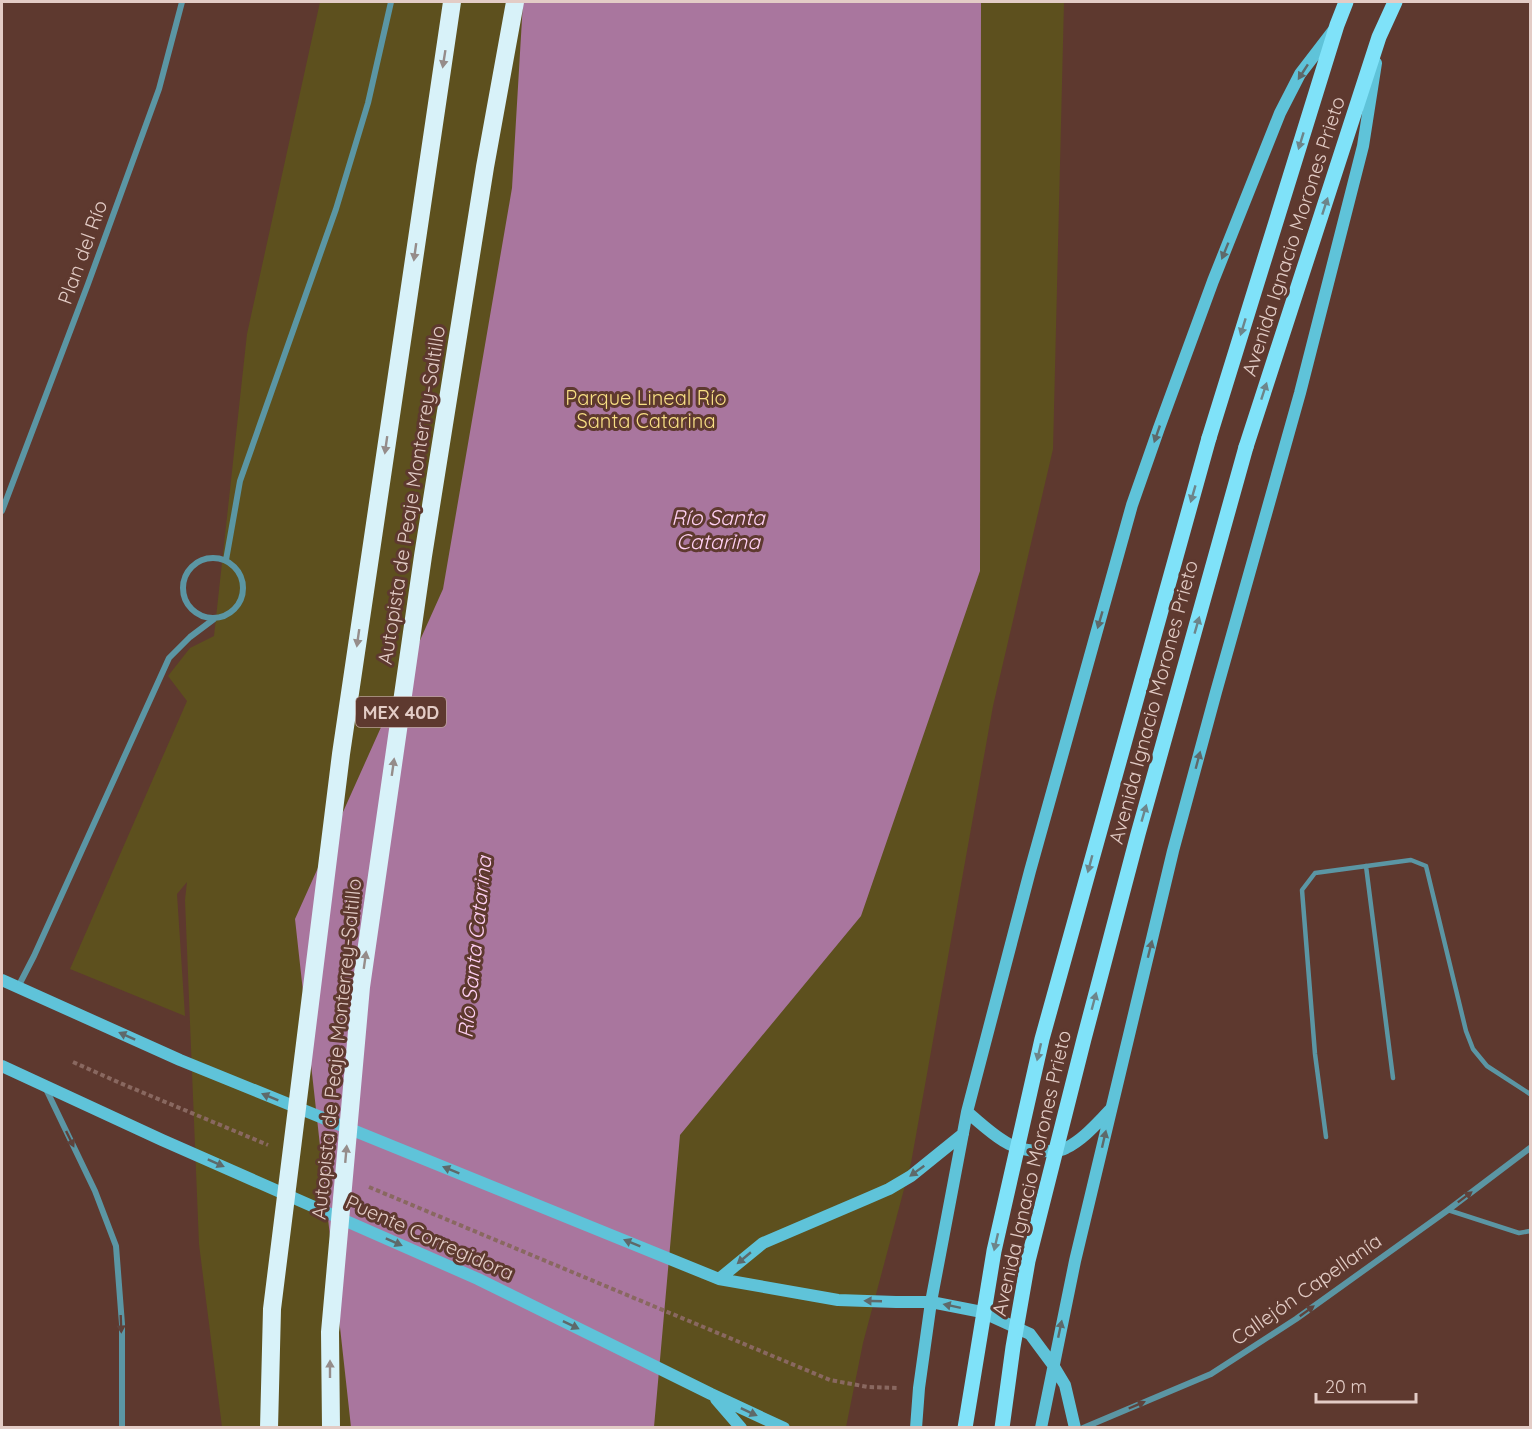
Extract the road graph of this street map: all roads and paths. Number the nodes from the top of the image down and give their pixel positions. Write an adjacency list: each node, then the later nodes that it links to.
1 (182, 2): 9 (street, Plan del Río)
2 (391, 2): 10 (street)
3 (452, 2): 35 (highway, Autopista de Peaje Monterrey-Saltillo / MEX 40D, one-way to 35, bridge)
4 (515, 2): 36 (highway, Autopista de Peaje Monterrey-Saltillo / MEX 40D, one-way to 4, bridge)
5 (1346, 2): 7 (main road, Avenida Ignacio Morones Prieto)
6 (1395, 2): 8 (main road, Avenida Ignacio Morones Prieto)
7 (1337, 25): 21 (street, Avenida Ignacio Morones Prieto, one-way to 21); 40 (main road, Avenida Ignacio Morones Prieto, one-way to 40, bridge)
8 (1379, 37): 20 (street, one-way to 8); 41 (main road, Avenida Ignacio Morones Prieto, one-way to 8, bridge)
9 (2, 511)
10 (226, 560): 11 (street); 11 (street)
11 (214, 619): 14 (street)
12 (1366, 866): 17 (lane); 19 (lane); 23 (lane)
13 (2, 980): 14 (street)
14 (18, 987): 29 (street, one-way to 14, bridge)
15 (72, 1062): 24 (path)
16 (2, 1066): 18 (street, Puente Corregidora)
17 (1393, 1078)
18 (45, 1086): 33 (street, Puente Corregidora, one-way to 33, bridge); 34 (street, one-way to 34)
19 (1530, 1094)
20 (1111, 1109): 21 (street); 31 (street, one-way to 20)
21 (967, 1112): 22 (street, Avenida Ignacio Morones Prieto)
22 (963, 1134): 29 (street, one-way to 29); 30 (street, Avenida Ignacio Morones Prieto)
23 (1326, 1137)
24 (273, 1147)
25 (1530, 1148): 27 (street, Callejón Capellanía, one-way to 25)
26 (361, 1184): 32 (path)
27 (1448, 1210): 28 (lane); 44 (street, Callejón Capellanía, one-way to 27)
28 (1530, 1231)
29 (719, 1279): 30 (street, one-way to 29)
30 (931, 1302): 31 (street, one-way to 30); 32 (street, Avenida Ignacio Morones Prieto)
31 (1053, 1365): 42 (street); 43 (street)
32 (919, 1388): 39 (street, Avenida Ignacio Morones Prieto)
33 (711, 1394): 37 (street); 38 (street, Puente Corregidora, one-way to 38)
34 (122, 1428)
35 (269, 1428)
36 (331, 1428)
37 (741, 1428)
38 (784, 1428)
39 (916, 1428)
40 (965, 1428)
41 (1002, 1428)
42 (1041, 1428)
43 (1075, 1428)
44 (1083, 1428)

